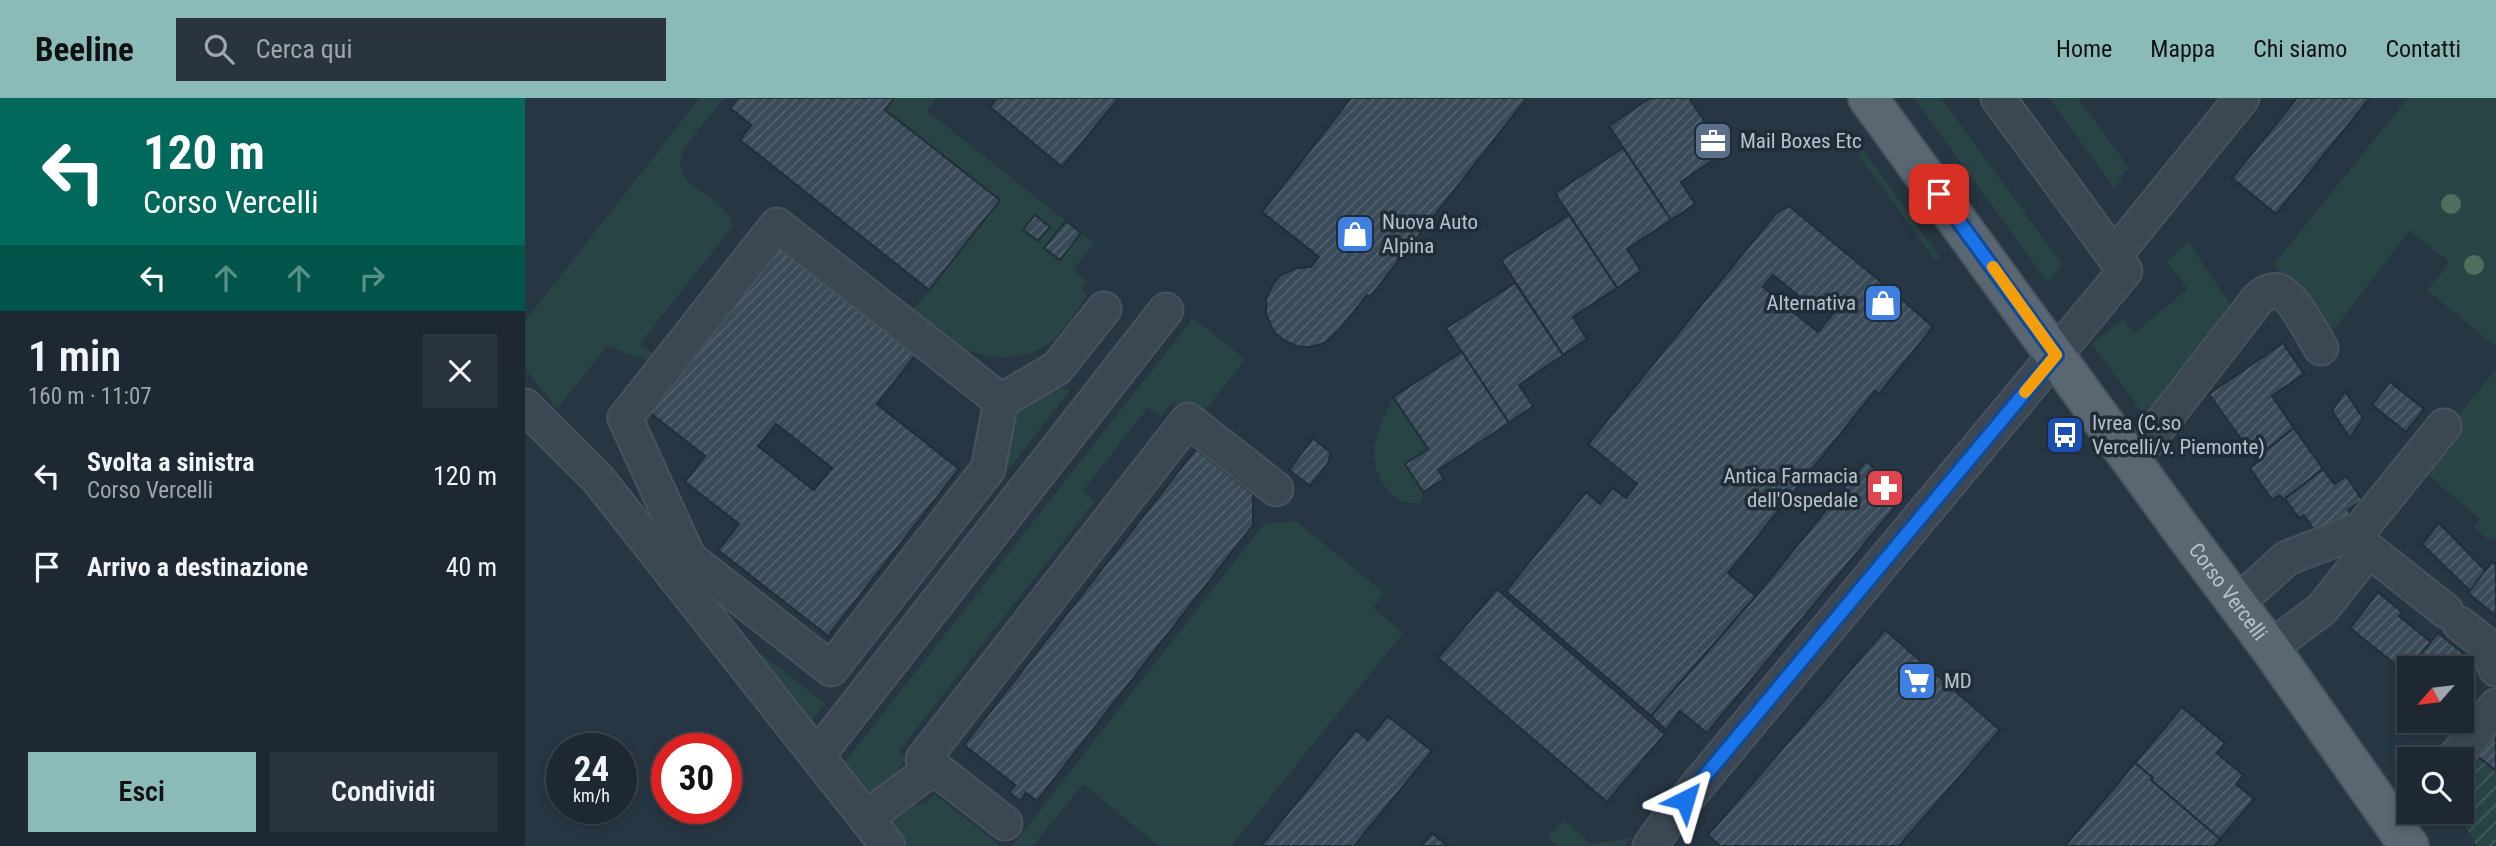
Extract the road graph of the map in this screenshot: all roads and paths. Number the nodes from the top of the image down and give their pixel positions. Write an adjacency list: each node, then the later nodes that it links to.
1 (1868, 98): 8 (main road, Corso Vercelli)
2 (1998, 98): 4 (street)
3 (2242, 98): 4 (street)
4 (2114, 256): 8 (street)
5 (1104, 309): 9 (street)
6 (1166, 310): 19 (street)
7 (2321, 348): 12 (street)
8 (2056, 355): 12 (main road, Corso Vercelli); 25 (street)
9 (1001, 401): 9 (street)
10 (525, 406): 19 (street)
11 (2444, 426): 14 (street)
12 (2132, 461): 14 (main road, Corso Vercelli)
13 (1276, 489): 20 (street)
14 (2237, 603): 15 (main road, Corso Vercelli)
15 (2270, 648): 16 (street); 23 (main road, Corso Vercelli)
16 (2496, 669)
17 (2496, 706): 18 (street)
18 (2463, 747)
19 (817, 756): 21 (street)
20 (934, 767): 21 (street); 22 (street)
21 (866, 818): 24 (street)
22 (1005, 823)
23 (2407, 829)
24 (888, 846)
25 (1650, 846)

